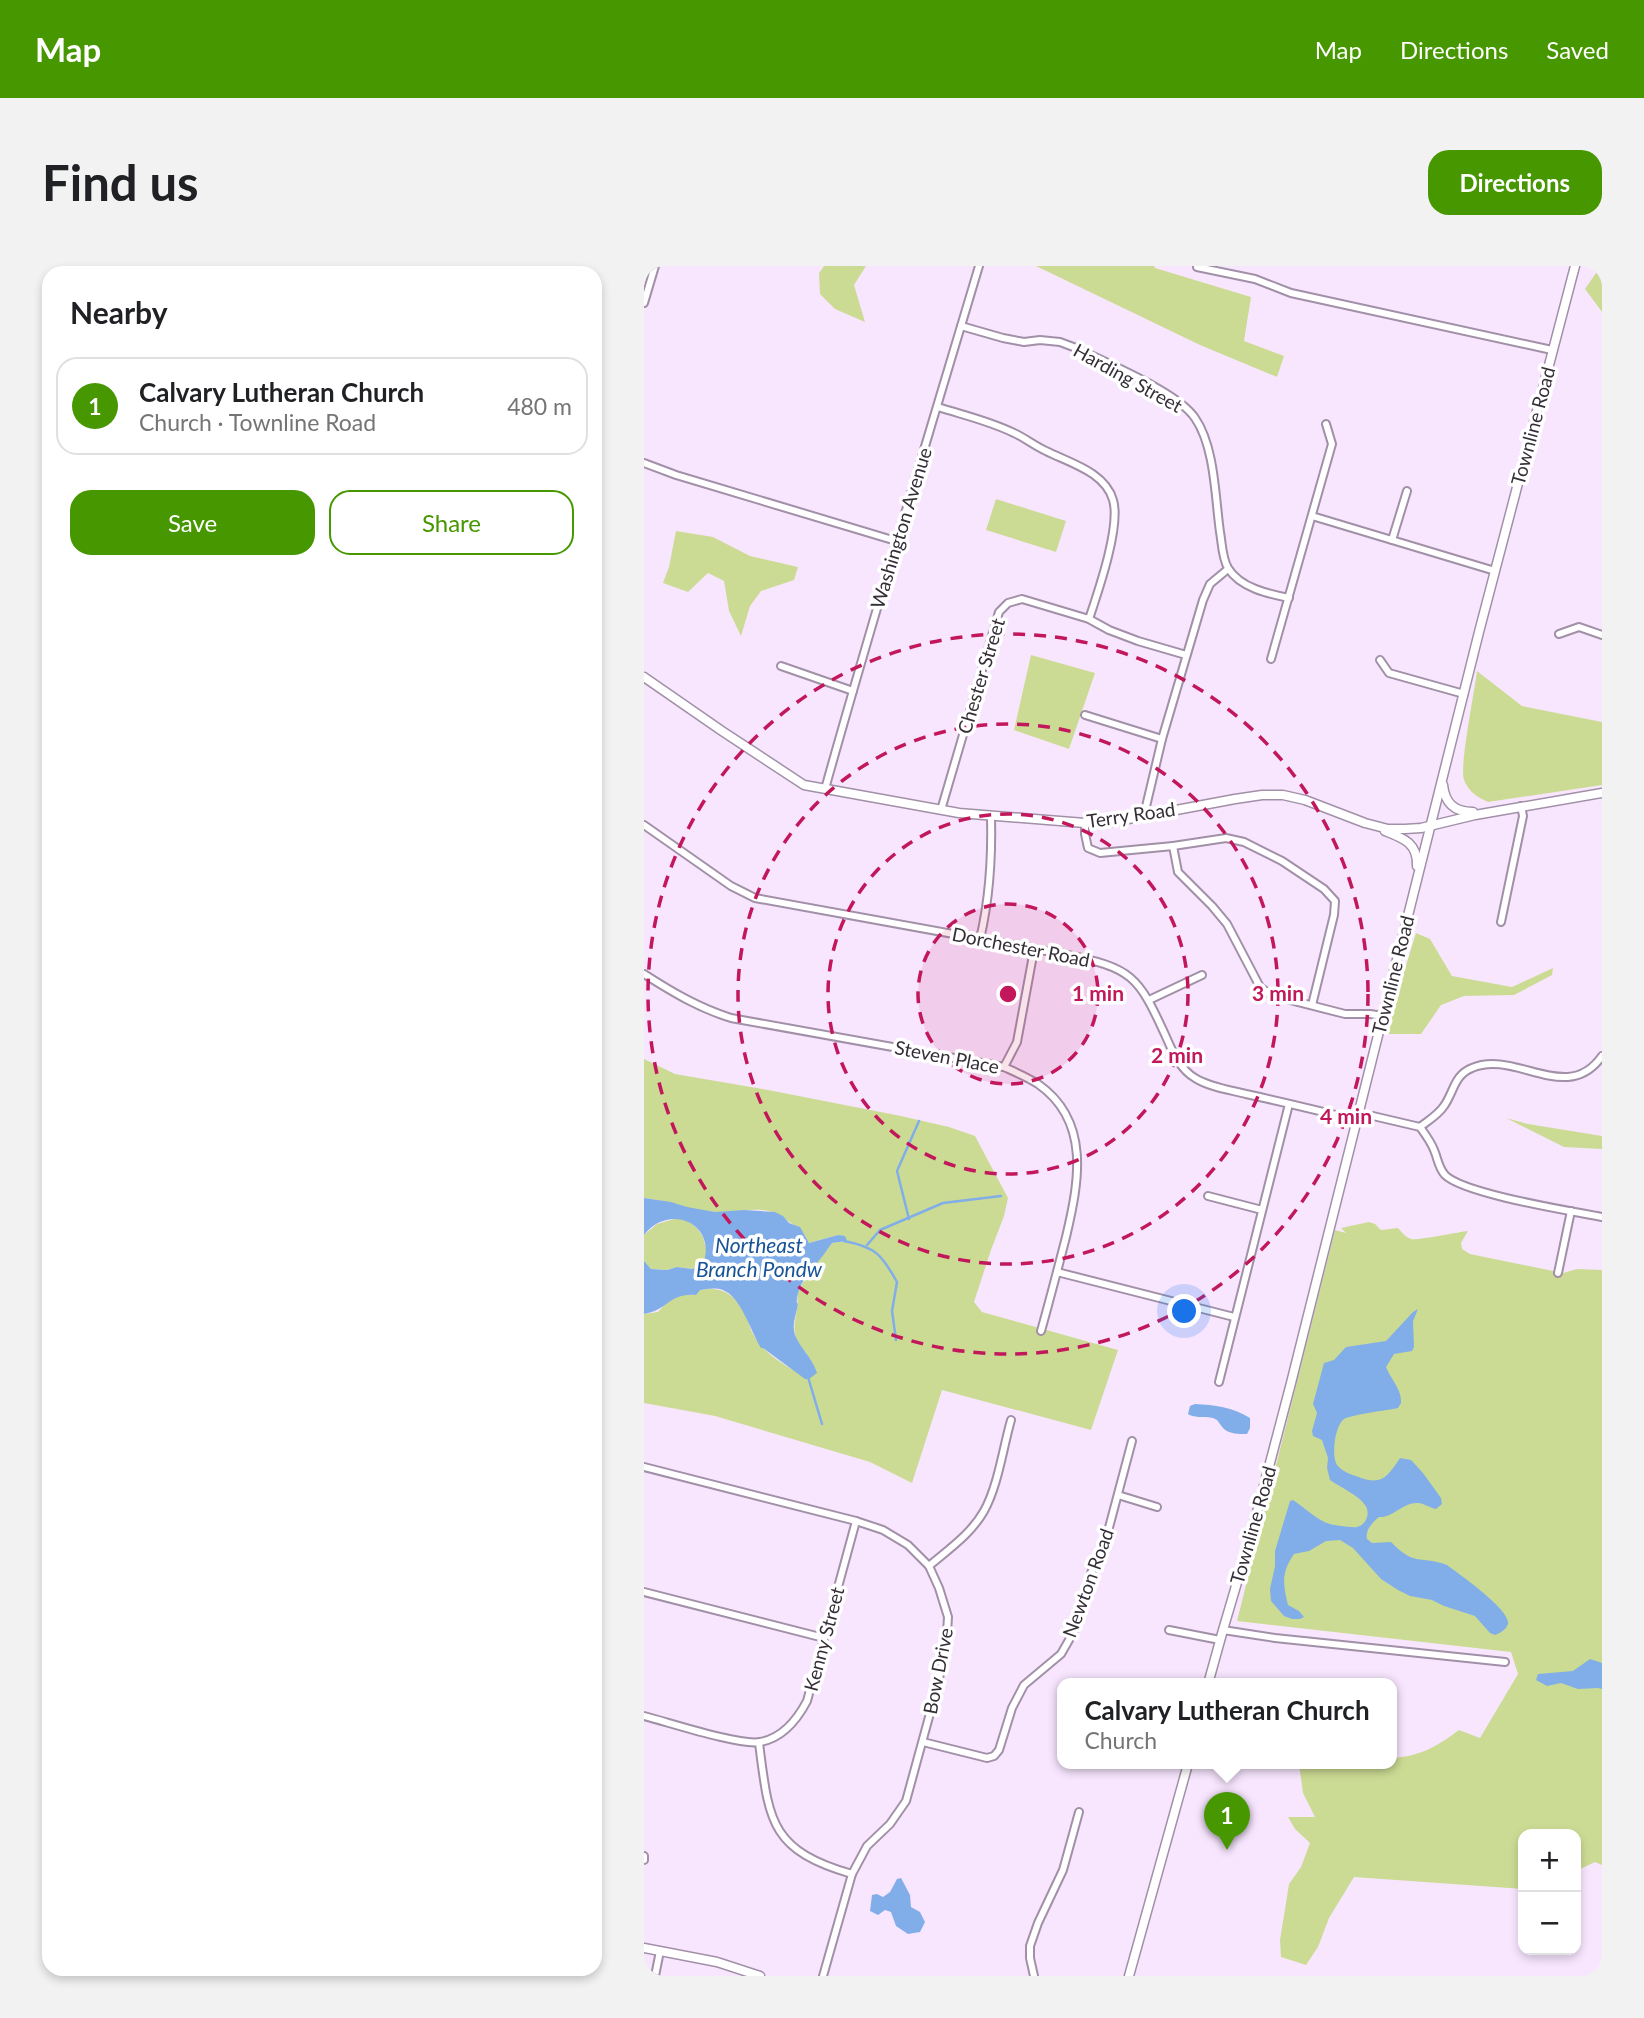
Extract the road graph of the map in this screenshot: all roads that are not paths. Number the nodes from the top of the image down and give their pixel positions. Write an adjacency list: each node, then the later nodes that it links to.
1 (655, 266): 5 (street)
2 (979, 266): 6 (street, Washington Avenue)
3 (1575, 266): 7 (street, Townline Road)
4 (1198, 267): 7 (street)
5 (644, 303)
6 (961, 326): 8 (street, Washington Avenue); 15 (street, Harding Street)
7 (1552, 350): 16 (street, Townline Road)
8 (938, 407): 14 (street, Washington Avenue); 18 (street)
9 (1326, 424): 12 (street)
10 (644, 463): 14 (street)
11 (1407, 491): 13 (street)
12 (1312, 516): 13 (street); 17 (street)
13 (1392, 540): 16 (street)
14 (896, 541): 26 (street, Washington Avenue)
15 (1228, 569): 17 (street); 21 (street)
16 (1495, 571): 27 (street, Townline Road)
17 (1289, 598): 22 (street)
18 (1089, 619): 21 (street, Chester Street); 34 (street, Chester Street)
19 (1559, 634): 20 (street)
20 (1602, 635)
21 (1186, 655): 29 (street)
22 (1271, 659)
23 (1380, 660): 27 (street)
24 (781, 666): 26 (street)
25 (644, 677): 31 (street, Terry Road)
26 (853, 691): 31 (street, Washington Avenue)
27 (1464, 694): 30 (street, Townline Road)
28 (1085, 715): 29 (street)
29 (1162, 739): 36 (street)
30 (1444, 775): 35 (street); 41 (street, Townline Road)
31 (825, 789): 34 (street, Terry Road)
32 (1602, 793): 33 (street, Terry Road)
33 (1521, 806): 35 (street, Terry Road); 44 (street)
34 (941, 810): 37 (street, Terry Road)
35 (1497, 811): 41 (street, Terry Road)
36 (1144, 815): 38 (street, Terry Road); 39 (street, Terry Road)
37 (991, 816): 38 (street, Terry Road); 45 (street)
38 (1085, 823): 42 (street)
39 (1366, 823): 41 (street, Terry Road); 43 (street)
40 (644, 825): 45 (street, Dorchester Road)
41 (1431, 826): 43 (street, Townline Road)
42 (1173, 846): 50 (street); 50 (street)
43 (1412, 901): 51 (street, Townline Road)
44 (1501, 922)
45 (980, 939): 46 (street, Dorchester Road)
46 (1034, 950): 49 (street, Dorchester Road); 53 (street)
47 (644, 974): 53 (street, Steven Place)
48 (1202, 975): 49 (street)
49 (1149, 1000): 54 (street, Dorchester Road)
50 (1312, 1005): 51 (street)
51 (1383, 1016): 55 (street, Townline Road)
52 (1602, 1056): 56 (street)
53 (1004, 1067): 61 (street, Steven Place)
54 (1289, 1104): 55 (street, Dorchester Road); 58 (street)
55 (1356, 1120): 56 (street, Dorchester Road); 75 (street, Townline Road)
56 (1420, 1127): 59 (street)
57 (1208, 1196): 58 (street)
58 (1262, 1210): 63 (street)
59 (1572, 1211): 60 (street); 62 (street)
60 (1602, 1217)
61 (1057, 1272): 63 (street); 64 (street, Steven Place)
62 (1558, 1273)
63 (1234, 1317): 65 (street)
64 (1041, 1331)
65 (1219, 1382)
66 (1011, 1420): 72 (street)
67 (1132, 1441): 69 (street, Newton Road)
68 (644, 1467): 71 (street, Bow Drive)
69 (1118, 1495): 70 (street); 81 (street, Newton Road)
70 (1157, 1507)
71 (856, 1521): 72 (street, Bow Drive); 76 (street, Kenny Street)
72 (929, 1566): 81 (street, Bow Drive)
73 (644, 1592): 76 (street)
74 (1170, 1630): 77 (street)
75 (1223, 1630): 77 (street, Townline Road); 78 (street)
76 (824, 1638): 82 (street, Kenny Street)
77 (1220, 1640): 79 (street, Townline Road)
78 (1505, 1662)
79 (1210, 1678)
80 (644, 1716): 82 (street)
81 (923, 1742): 85 (street, Bow Drive)
82 (759, 1743): 85 (street)
83 (1187, 1769): 92 (street)
84 (1079, 1812): 91 (street)
85 (852, 1874): 90 (street, Bow Drive)
86 (644, 1948): 87 (street)
87 (660, 1951): 88 (street); 89 (street)
88 (655, 1976)
89 (760, 1976)
90 (823, 1976)
91 (1034, 1976)
92 (1129, 1976)

